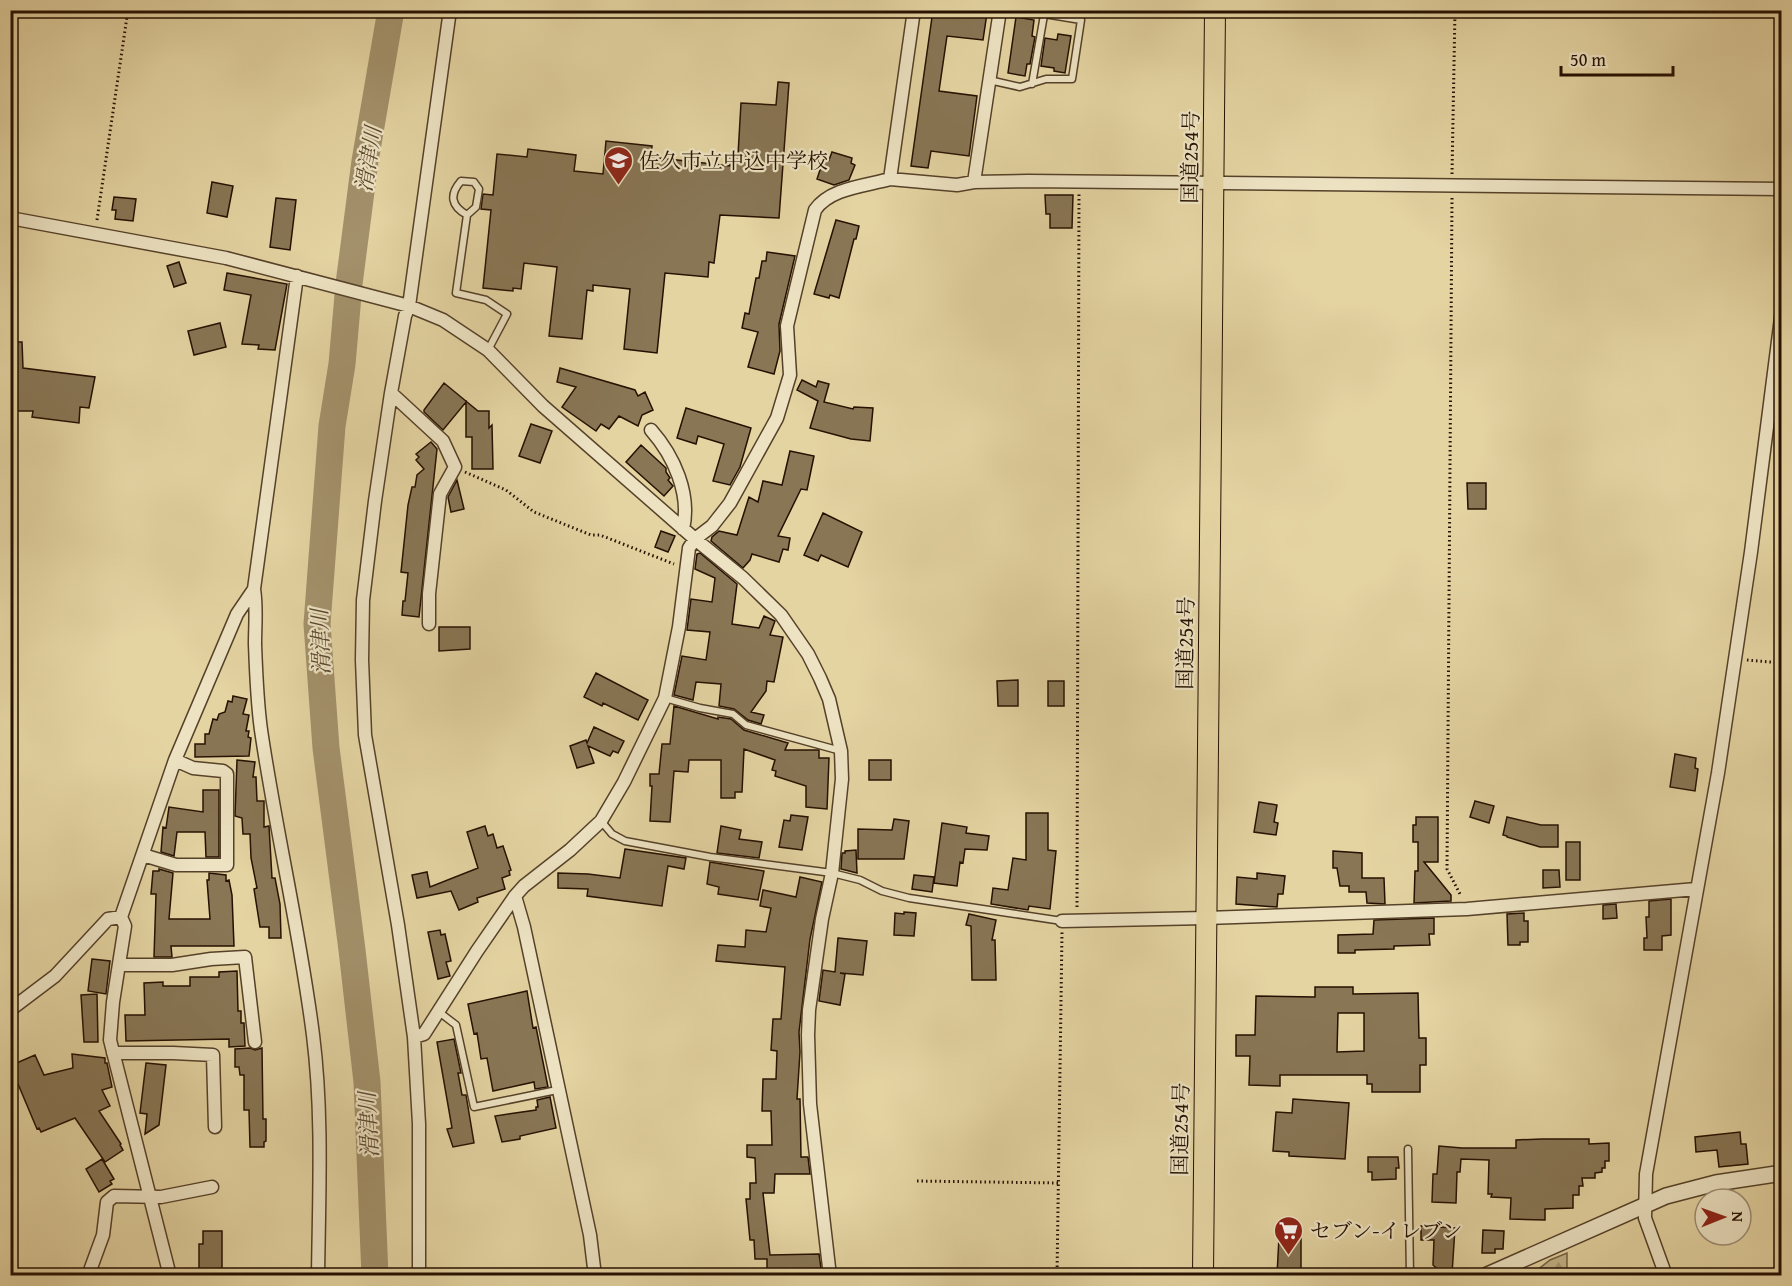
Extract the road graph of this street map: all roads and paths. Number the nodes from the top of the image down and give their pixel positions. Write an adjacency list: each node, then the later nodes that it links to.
1 (128, 10): 19 (path)
2 (450, 10): 21 (street)
3 (914, 10): 11 (street)
4 (1000, 10): 9 (street)
5 (1020, 10): 8 (lane)
6 (1215, 10): 14 (highway, 国道254号)
7 (1455, 10): 15 (path)
8 (1044, 15): 10 (lane); 10 (lane)
9 (988, 79): 10 (lane); 12 (street)
10 (1032, 85)
11 (890, 180): 12 (street); 28 (street)
12 (974, 182): 13 (street)
13 (1079, 182): 14 (street); 46 (path)
14 (1214, 184): 15 (street); 44 (highway, 国道254号)
15 (1452, 186): 16 (street); 42 (path)
16 (1782, 189)
17 (467, 215): 17 (lane); 23 (lane)
18 (10, 218): 19 (street)
19 (96, 234): 20 (street)
20 (298, 277): 21 (street); 30 (street)
21 (406, 305): 23 (street); 24 (street)
22 (1782, 310): 32 (street)
23 (488, 350): 27 (street)
24 (390, 393): 26 (street); 50 (street)
25 (651, 430): 27 (street)
26 (455, 467): 29 (path); 31 (street)
27 (683, 529): 28 (street)
28 (695, 539): 29 (street); 35 (street)
29 (686, 568): 34 (street)
30 (254, 589): 36 (street); 64 (street)
31 (429, 624)
32 (1734, 658): 33 (path); 40 (street)
33 (1782, 663)
34 (665, 698): 35 (lane); 37 (street)
35 (841, 751): 39 (street)
36 (175, 760): 38 (street); 38 (street)
37 (601, 821): 39 (lane); 41 (street)
38 (143, 855): 43 (street)
39 (832, 873): 45 (lane); 67 (street)
40 (1696, 889): 42 (street); 61 (street)
41 (515, 896): 49 (street); 53 (street)
42 (1467, 909): 44 (street)
43 (121, 917): 47 (street); 48 (street)
44 (1206, 918): 46 (street); 69 (highway, 国道254号)
45 (1062, 921): 46 (street); 58 (path)
46 (1077, 921)
47 (119, 965): 51 (street); 52 (street)
48 (10, 1010)
49 (438, 1011): 50 (street); 53 (lane)
50 (414, 1037): 65 (street)
51 (255, 1041)
52 (113, 1053): 54 (street); 60 (street)
53 (557, 1090): 66 (street)
54 (215, 1127)
55 (1408, 1149): 70 (lane)
56 (1782, 1173): 61 (street)
57 (917, 1180): 58 (path)
58 (1058, 1183): 68 (path)
59 (212, 1187): 60 (street)
60 (149, 1196): 62 (street); 63 (street)
61 (1644, 1204): 71 (street); 72 (street)
62 (88, 1275)
63 (170, 1275)
64 (318, 1275)
65 (419, 1275)
66 (595, 1275)
67 (830, 1275)
68 (1057, 1275)
69 (1203, 1275)
70 (1410, 1275)
71 (1485, 1275)
72 (1666, 1275)

